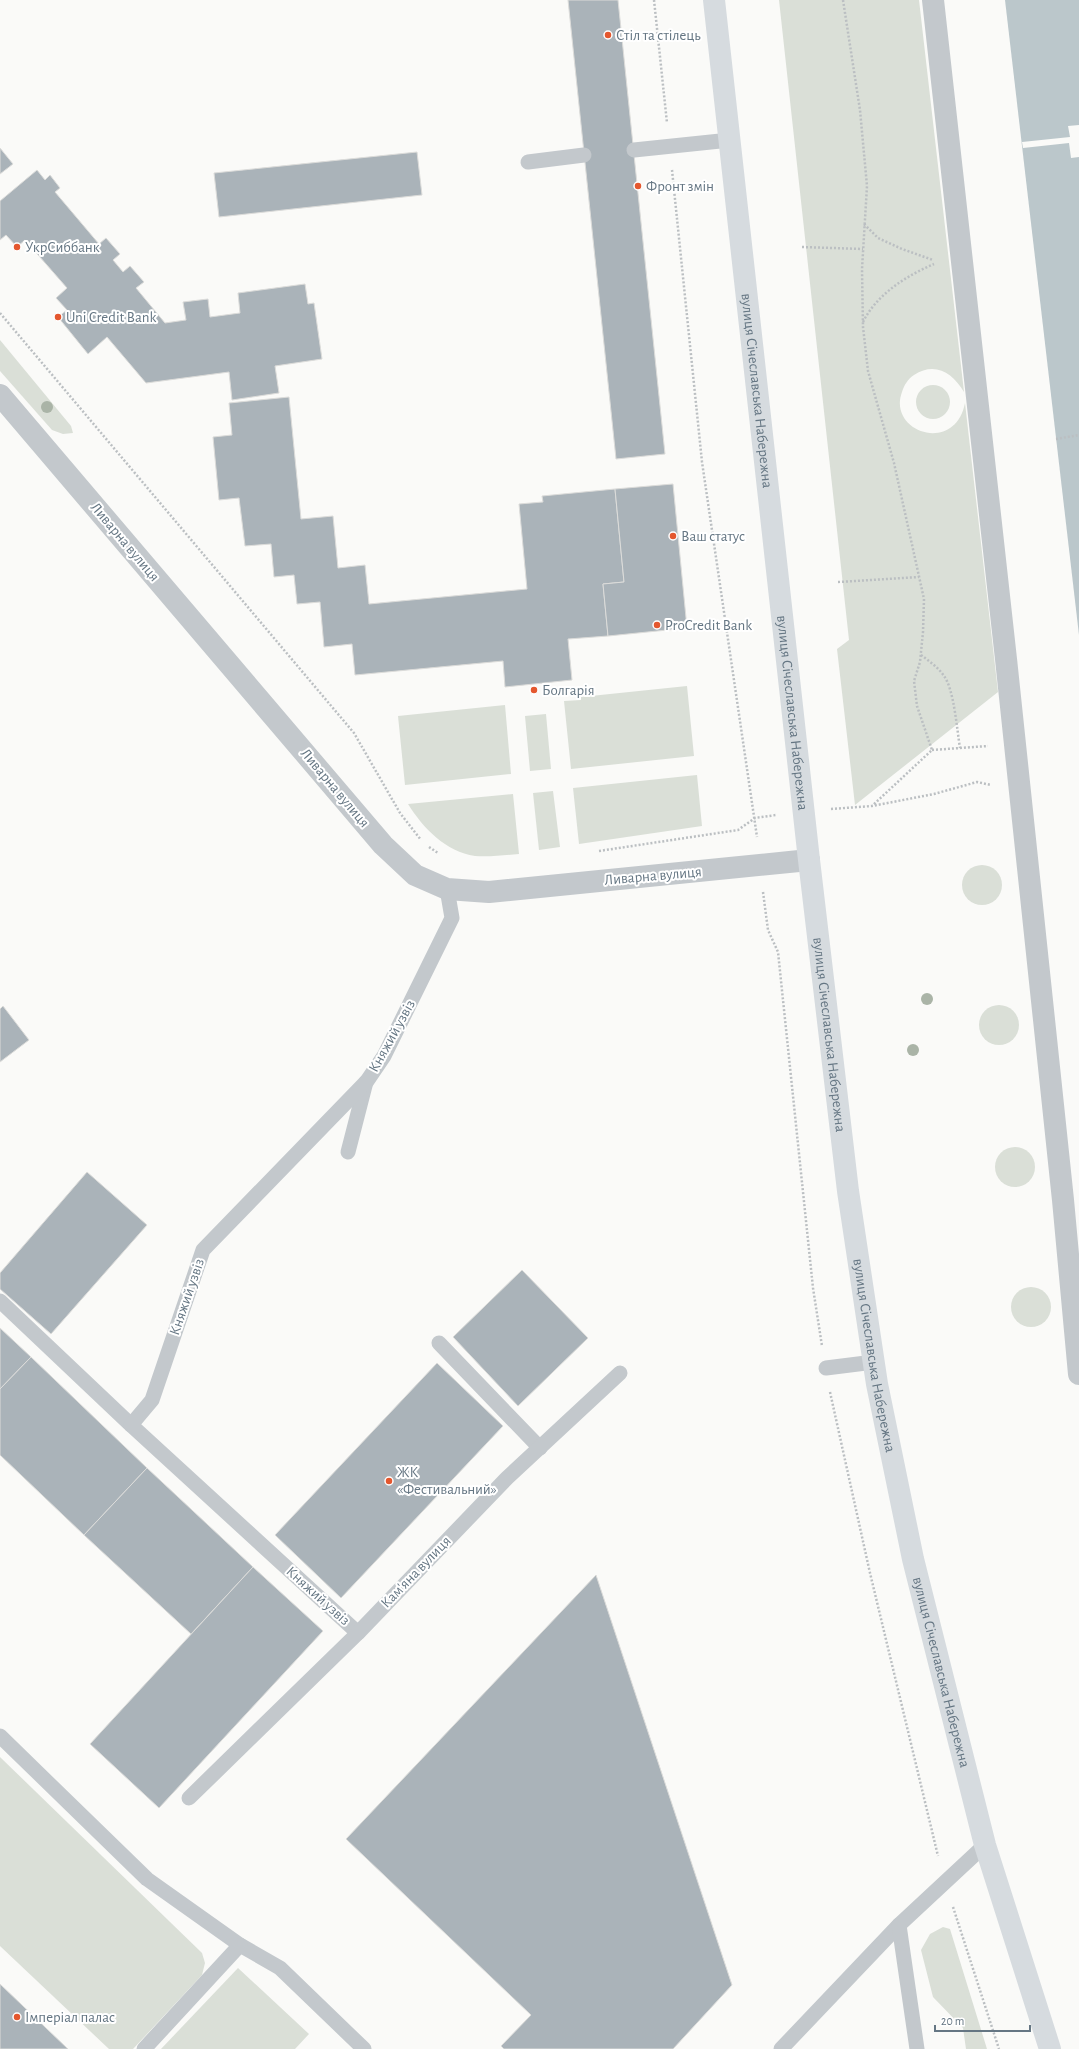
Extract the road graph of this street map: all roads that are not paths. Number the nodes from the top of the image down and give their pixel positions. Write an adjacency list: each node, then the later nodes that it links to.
1 (714, 0): 3 (main road, вулиця Січеславська Набережна)
2 (932, 0): 12 (street)
3 (730, 140): 4 (lane); 8 (main road, вулиця Січеславська Набережна)
4 (634, 150)
5 (584, 155): 6 (lane)
6 (528, 162)
7 (0, 395): 9 (street, Ливарна вулиця)
8 (809, 860): 9 (street, Ливарна вулиця); 16 (main road, вулиця Січеславська Набережна)
9 (447, 889): 10 (lane, Княжий узвіз)
10 (367, 1081): 11 (lane); 20 (lane, Княжий узвіз)
11 (348, 1152)
12 (1066, 1224): 13 (street); 19 (street)
13 (1079, 1245)
14 (0, 1301): 20 (lane)
15 (439, 1342): 21 (lane)
16 (874, 1362): 17 (lane); 25 (main road, вулиця Січеславська Набережна)
17 (826, 1368)
18 (620, 1373): 21 (lane, Кам'яна вулиця)
19 (1079, 1374)
20 (130, 1425): 22 (lane, Княжий узвіз)
21 (540, 1448): 22 (lane, Кам'яна вулиця)
22 (358, 1633): 24 (lane, Кам'яна вулиця)
23 (0, 1736): 27 (lane)
24 (189, 1798)
25 (985, 1845): 26 (lane); 32 (main road, вулиця Січеславська Набережна)
26 (899, 1925): 30 (lane); 31 (lane)
27 (240, 1945): 28 (lane); 29 (lane)
28 (144, 2049)
29 (364, 2049)
30 (781, 2049)
31 (917, 2049)
32 (1050, 2049)

